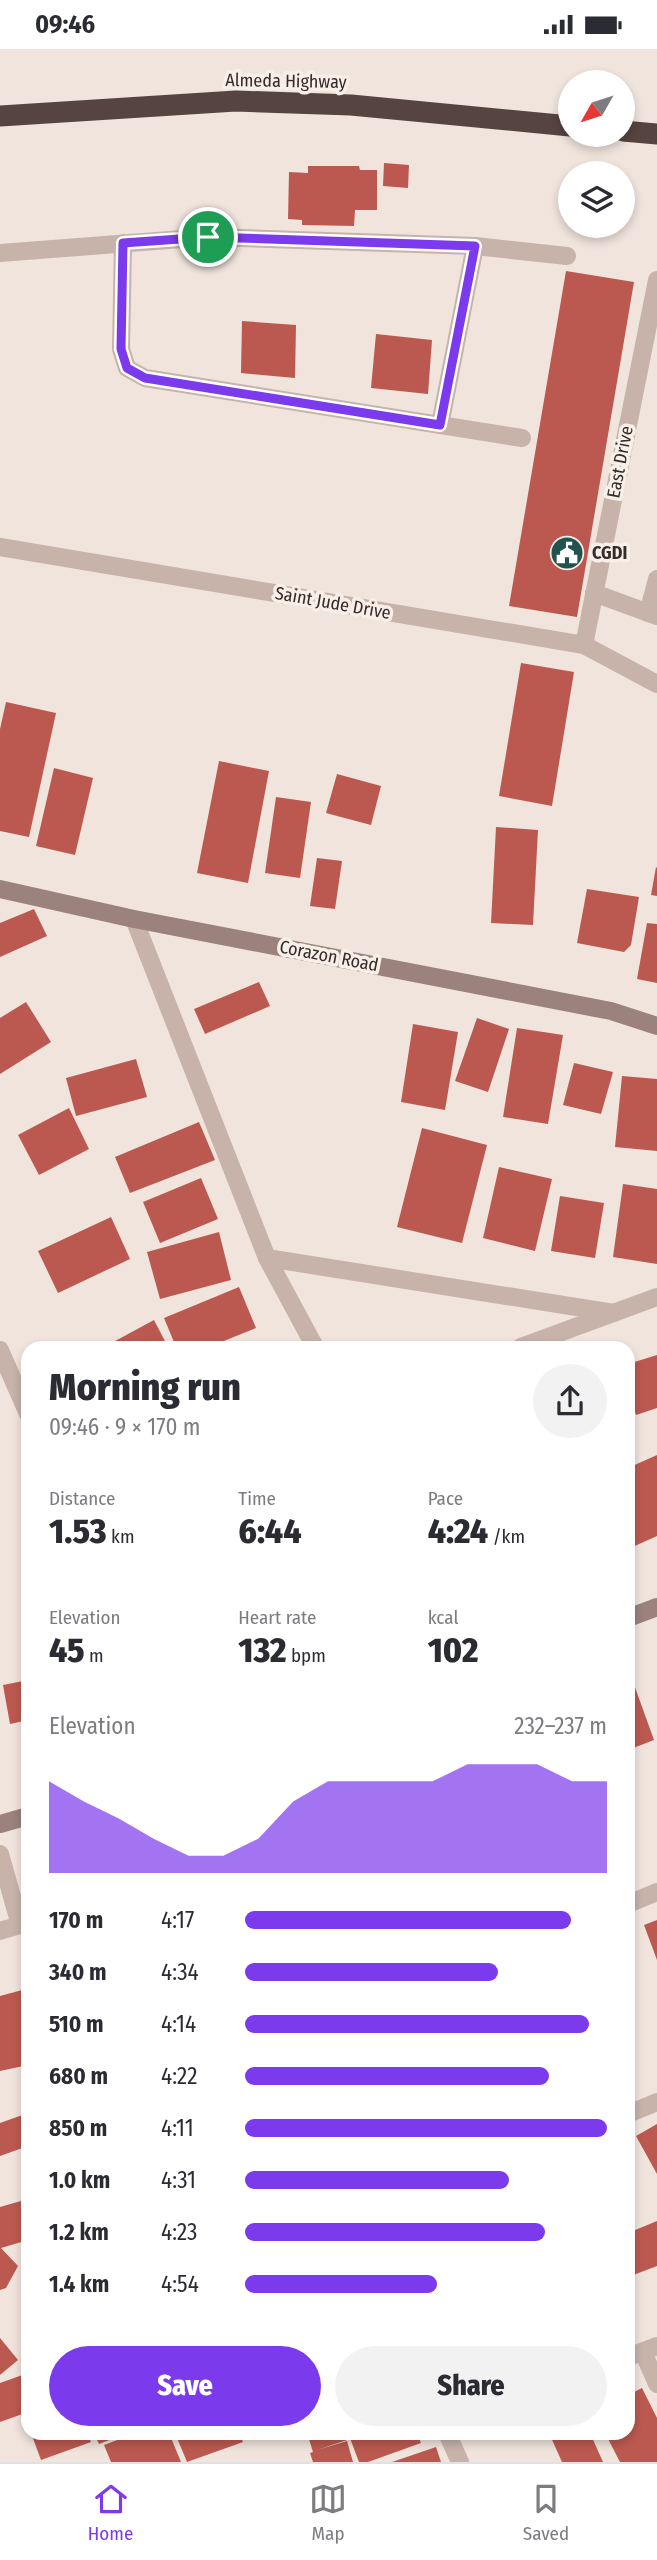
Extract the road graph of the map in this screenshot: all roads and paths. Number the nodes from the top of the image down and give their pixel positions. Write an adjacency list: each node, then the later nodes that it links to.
1 (0, 116): 2 (highway, Almeda Highway)
2 (558, 125)
3 (635, 132): 4 (highway)
4 (657, 134)
5 (123, 243): 6 (street); 7 (street); 10 (street)
6 (475, 246): 8 (street); 10 (street)
7 (0, 253)
8 (567, 256)
9 (657, 280): 14 (street, East Drive)
10 (440, 425): 11 (street)
11 (522, 438)
12 (0, 547): 16 (street, Saint Jude Drive)
13 (657, 579): 15 (street)
14 (594, 593): 15 (street); 16 (street, East Drive)
15 (652, 614)
16 (584, 645): 17 (street, Saint Jude Drive)
17 (657, 684)
18 (0, 889): 19 (street, Corazon Road)
19 (134, 919): 20 (street, Corazon Road); 21 (street)
20 (657, 1026)
21 (267, 1258): 23 (street); 24 (street)
22 (657, 1297): 23 (street)
23 (614, 1313): 25 (street)
24 (312, 1341)
25 (537, 1341)
26 (0, 1350): 27 (street)
27 (21, 1398)
28 (657, 1607): 29 (street)
29 (635, 1615)
30 (21, 1818): 31 (street)
31 (0, 1824)
32 (0, 1854): 33 (street)
33 (3, 1875): 36 (street)
34 (657, 1892): 35 (street)
35 (635, 1901)
36 (0, 1931)
37 (657, 2102): 38 (street)
38 (635, 2111)
39 (643, 2352): 40 (street)
40 (657, 2384)
41 (450, 2440): 42 (street)
42 (460, 2462)

